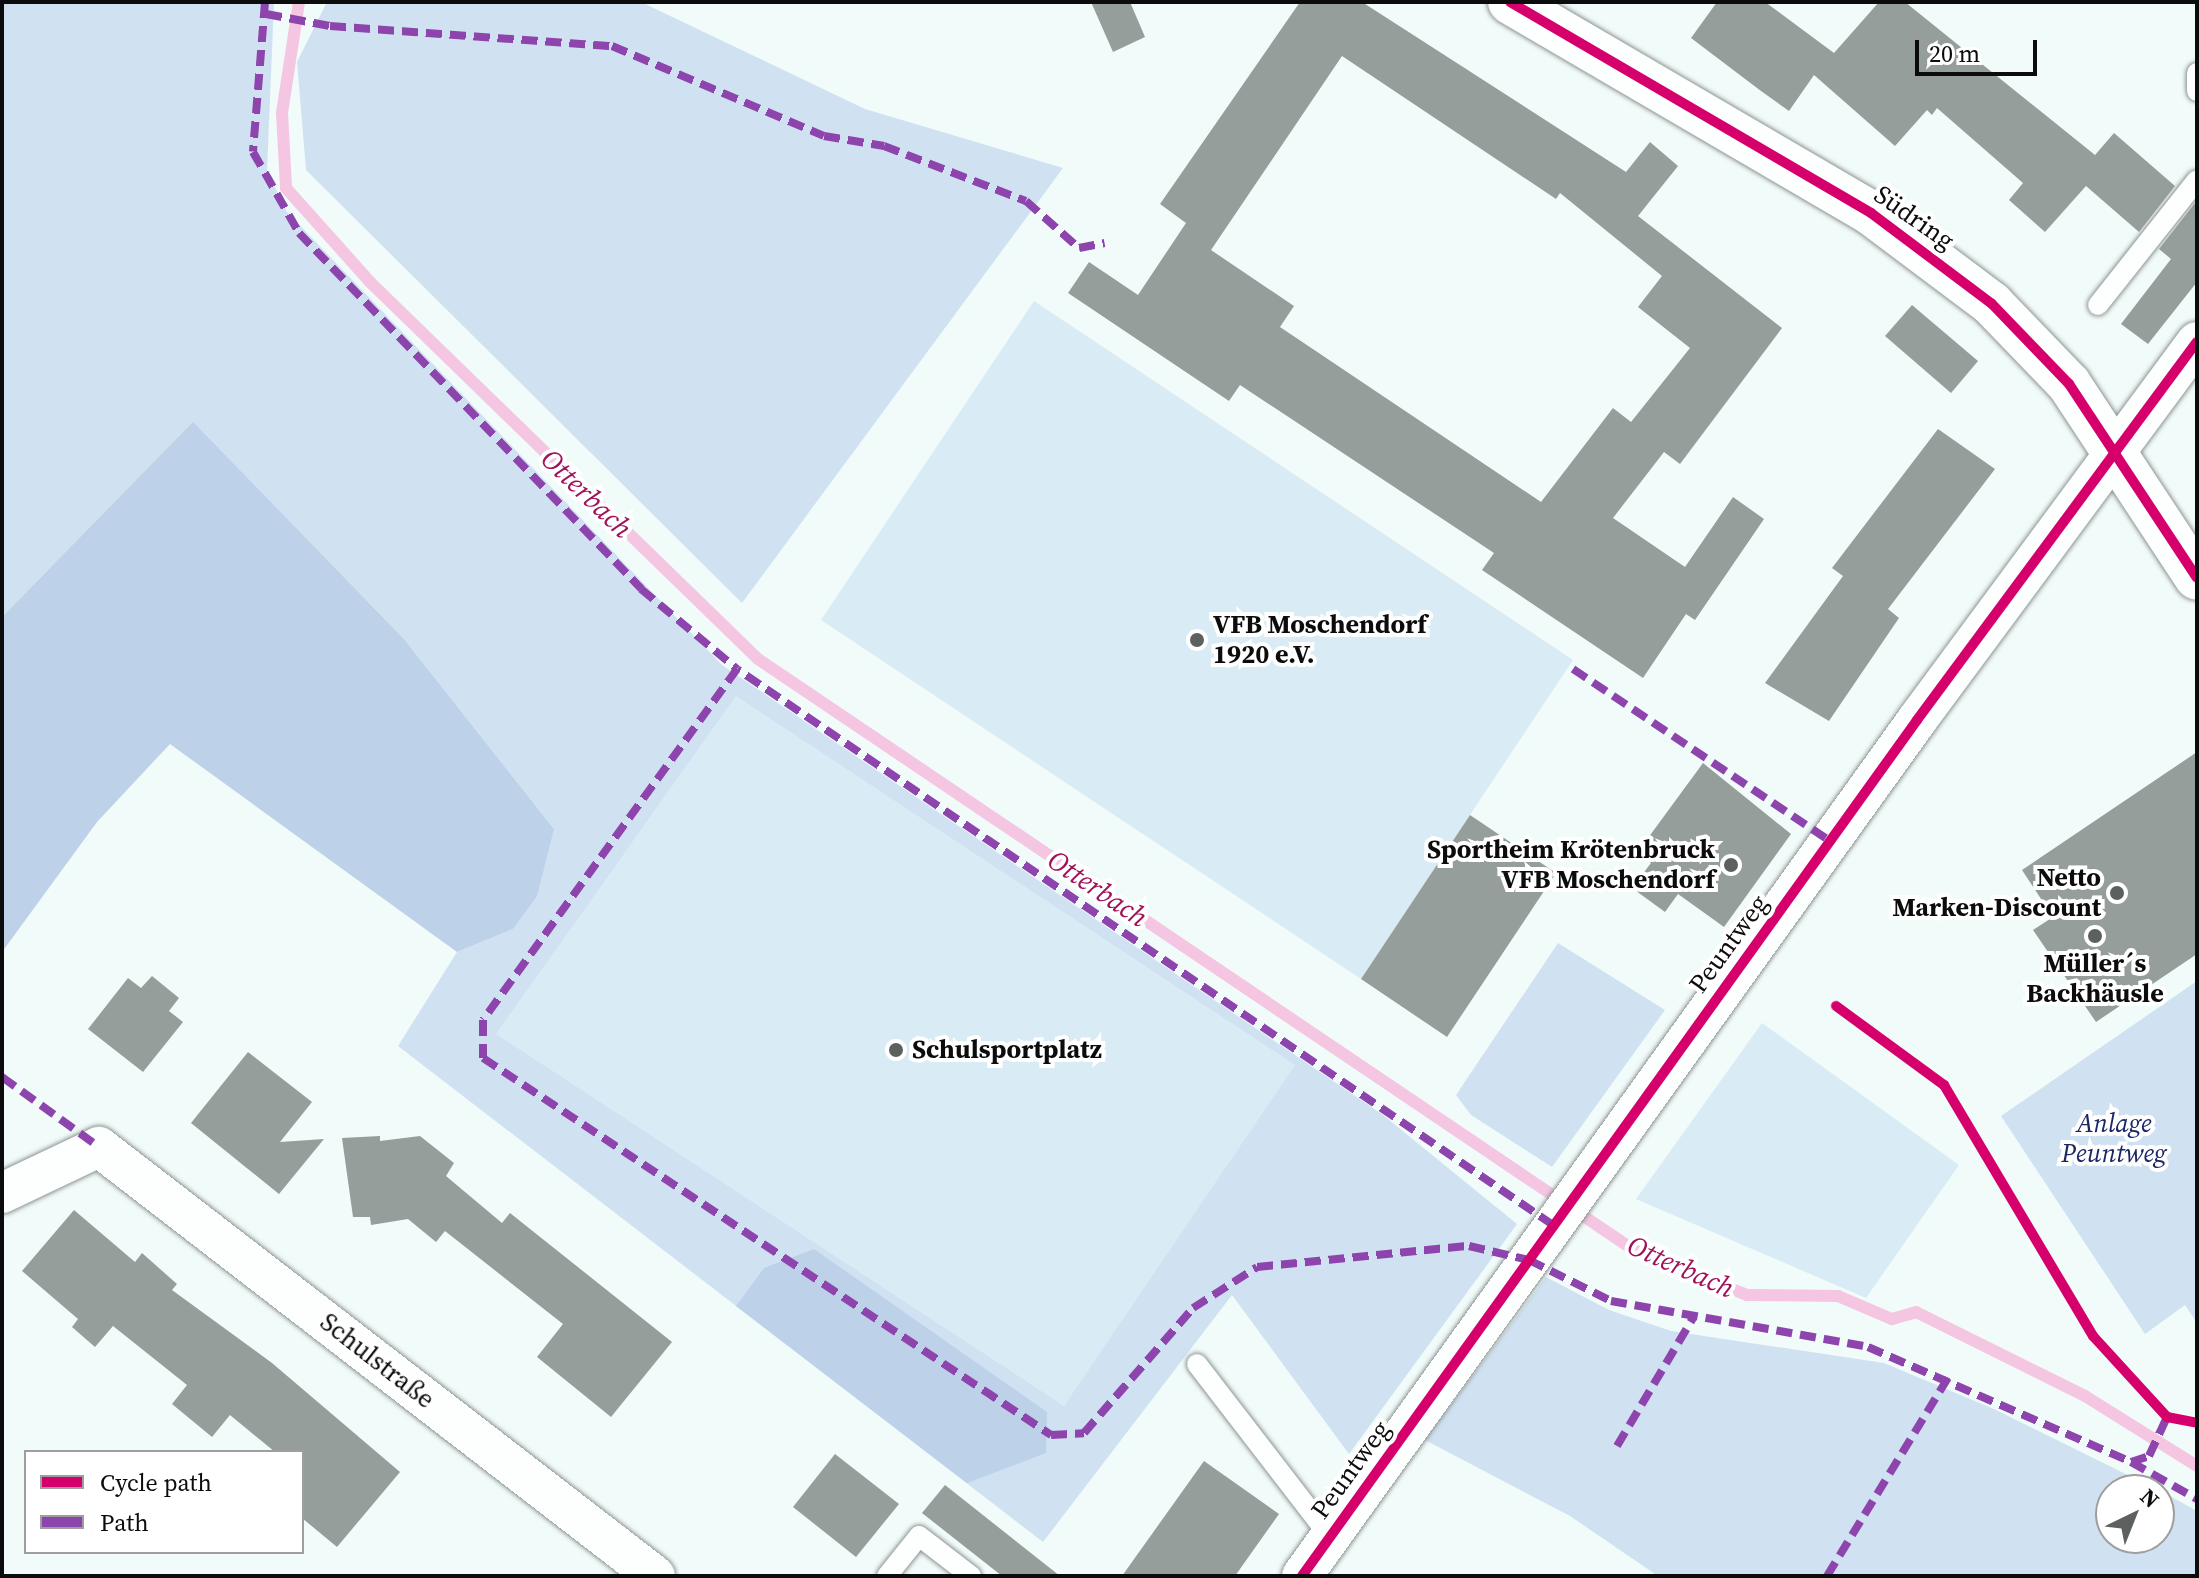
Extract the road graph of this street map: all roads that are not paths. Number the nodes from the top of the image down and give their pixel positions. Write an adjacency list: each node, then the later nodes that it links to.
1 (1510, 2): 7 (street, Südring)
2 (2197, 73): 3 (lane)
3 (2197, 91)
4 (2197, 180): 5 (lane)
5 (2098, 305)
6 (2197, 342): 7 (street, Peuntweg)
7 (2116, 448): 8 (street, Südring); 11 (street, Peuntweg)
8 (2197, 578)
9 (2, 1193): 12 (street, Schulstraße)
10 (1197, 1364): 11 (lane)
11 (1330, 1537): 15 (street, Peuntweg)
12 (655, 1576)
13 (887, 1576): 14 (lane)
14 (971, 1576)
15 (1302, 1576)

